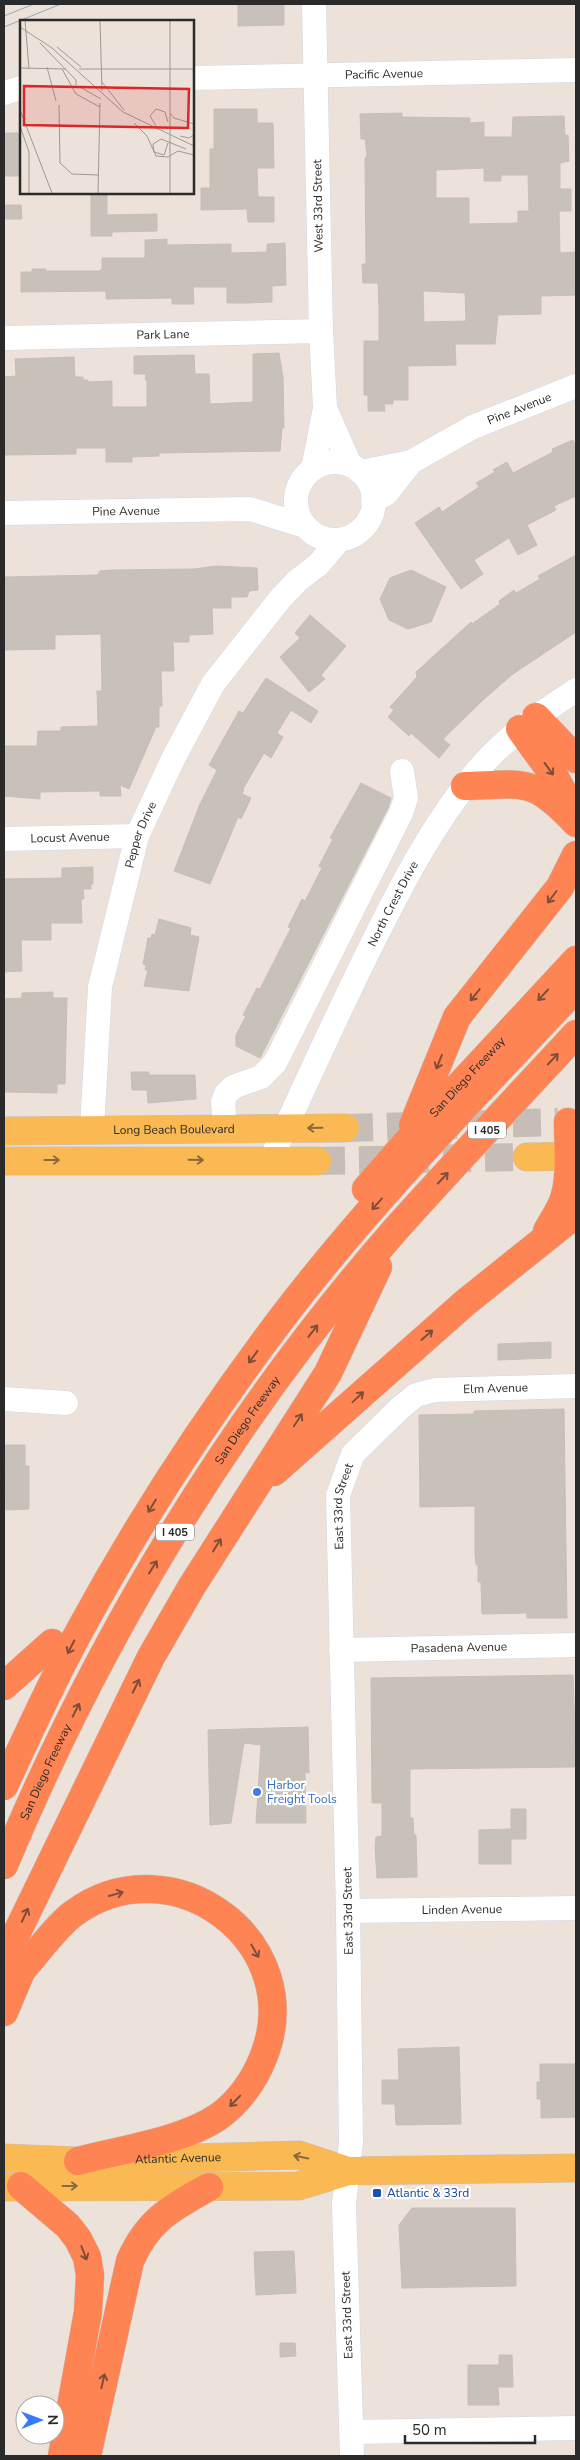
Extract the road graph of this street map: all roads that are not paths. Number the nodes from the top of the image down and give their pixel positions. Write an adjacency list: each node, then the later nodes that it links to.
1 (314, 4): 3 (street, West 33rd Street)
2 (576, 70): 3 (street, Pacific Avenue)
3 (315, 76): 4 (street, Pacific Avenue); 5 (street, West 33rd Street)
4 (194, 78)
5 (321, 332): 6 (street, Park Lane); 8 (street, West 33rd Street)
6 (4, 338)
7 (576, 386): 9 (street, Pine Avenue)
8 (325, 408): 10 (street, West 33rd Street); 11 (street, West 33rd Street)
9 (411, 462): 11 (street, Pine Avenue); 13 (street, Pine Avenue)
10 (313, 469): 11 (street); 12 (street)
11 (355, 469): 13 (street)
12 (298, 489): 14 (street, Pine Avenue); 16 (street)
13 (373, 500): 17 (street)
14 (250, 509): 15 (street, Pine Avenue); 16 (street, Pine Avenue)
15 (4, 513)
16 (309, 530): 17 (street); 18 (street, Pepper Drive)
17 (339, 540): 18 (street, Pepper Drive)
18 (297, 581): 26 (street, Pepper Drive)
19 (576, 690): 20 (street, North Crest Drive)
20 (528, 723): 21 (highway); 23 (street, North Crest Drive); 24 (highway, one-way to 24)
21 (576, 759)
22 (402, 771): 34 (street)
23 (466, 786): 25 (highway); 37 (street, North Crest Drive)
24 (576, 819)
25 (576, 823)
26 (137, 836): 27 (street, Locust Avenue); 36 (street, Pepper Drive)
27 (4, 839)
28 (576, 855): 39 (highway, one-way to 39)
29 (576, 960): 39 (highway, San Diego Freeway, one-way to 39)
30 (576, 988): 58 (highway, one-way to 58)
31 (576, 1006): 46 (highway)
32 (576, 1034): 46 (highway, San Diego Freeway / I 405, one-way to 32)
33 (567, 1122): 40 (highway)
34 (225, 1128): 36 (main road, Long Beach Boulevard); 37 (main road, Long Beach Boulevard)
35 (345, 1128): 37 (main road, Long Beach Boulevard, one-way to 37)
36 (92, 1129): 38 (main road, Long Beach Boulevard)
37 (285, 1129): 44 (street, North Crest Drive)
38 (4, 1131)
39 (406, 1143): 53 (highway, San Diego Freeway)
40 (572, 1156): 41 (main road); 47 (highway)
41 (527, 1157)
42 (317, 1160): 44 (main road)
43 (4, 1161): 44 (main road, one-way to 44)
44 (270, 1161)
45 (576, 1214): 47 (highway)
46 (397, 1228): 52 (highway, one-way to 46); 59 (highway, San Diego Freeway / I 405, one-way to 46)
47 (539, 1244): 52 (highway, one-way to 47)
48 (576, 1386): 49 (street, Elm Avenue)
49 (416, 1395): 55 (street, East 33rd Street)
50 (4, 1399): 51 (street)
51 (66, 1403)
52 (252, 1490): 62 (highway, one-way to 52)
53 (52, 1643): 56 (highway); 57 (highway, San Diego Freeway)
54 (576, 1645): 55 (street, Pasadena Avenue)
55 (342, 1650): 61 (street, East 33rd Street)
56 (4, 1686)
57 (4, 1748)
58 (4, 1786)
59 (4, 1865)
60 (576, 1908): 61 (street, Linden Avenue)
61 (348, 1911): 67 (street, East 33rd Street)
62 (12, 1966): 63 (highway); 65 (highway, one-way to 65)
63 (4, 2012)
64 (4, 2158): 65 (main road, Atlantic Avenue)
65 (78, 2161): 67 (main road, Atlantic Avenue, one-way to 65)
66 (576, 2168): 67 (main road, Atlantic Avenue)
67 (348, 2172): 69 (main road, Atlantic Avenue); 71 (street, East 33rd Street)
68 (13, 2186): 69 (main road, Atlantic Avenue, one-way to 69); 72 (highway, one-way to 72)
69 (209, 2187): 73 (highway, one-way to 69)
70 (576, 2428): 71 (street)
71 (352, 2432): 74 (street, East 33rd Street)
72 (62, 2456)
73 (87, 2456)
74 (352, 2456)

